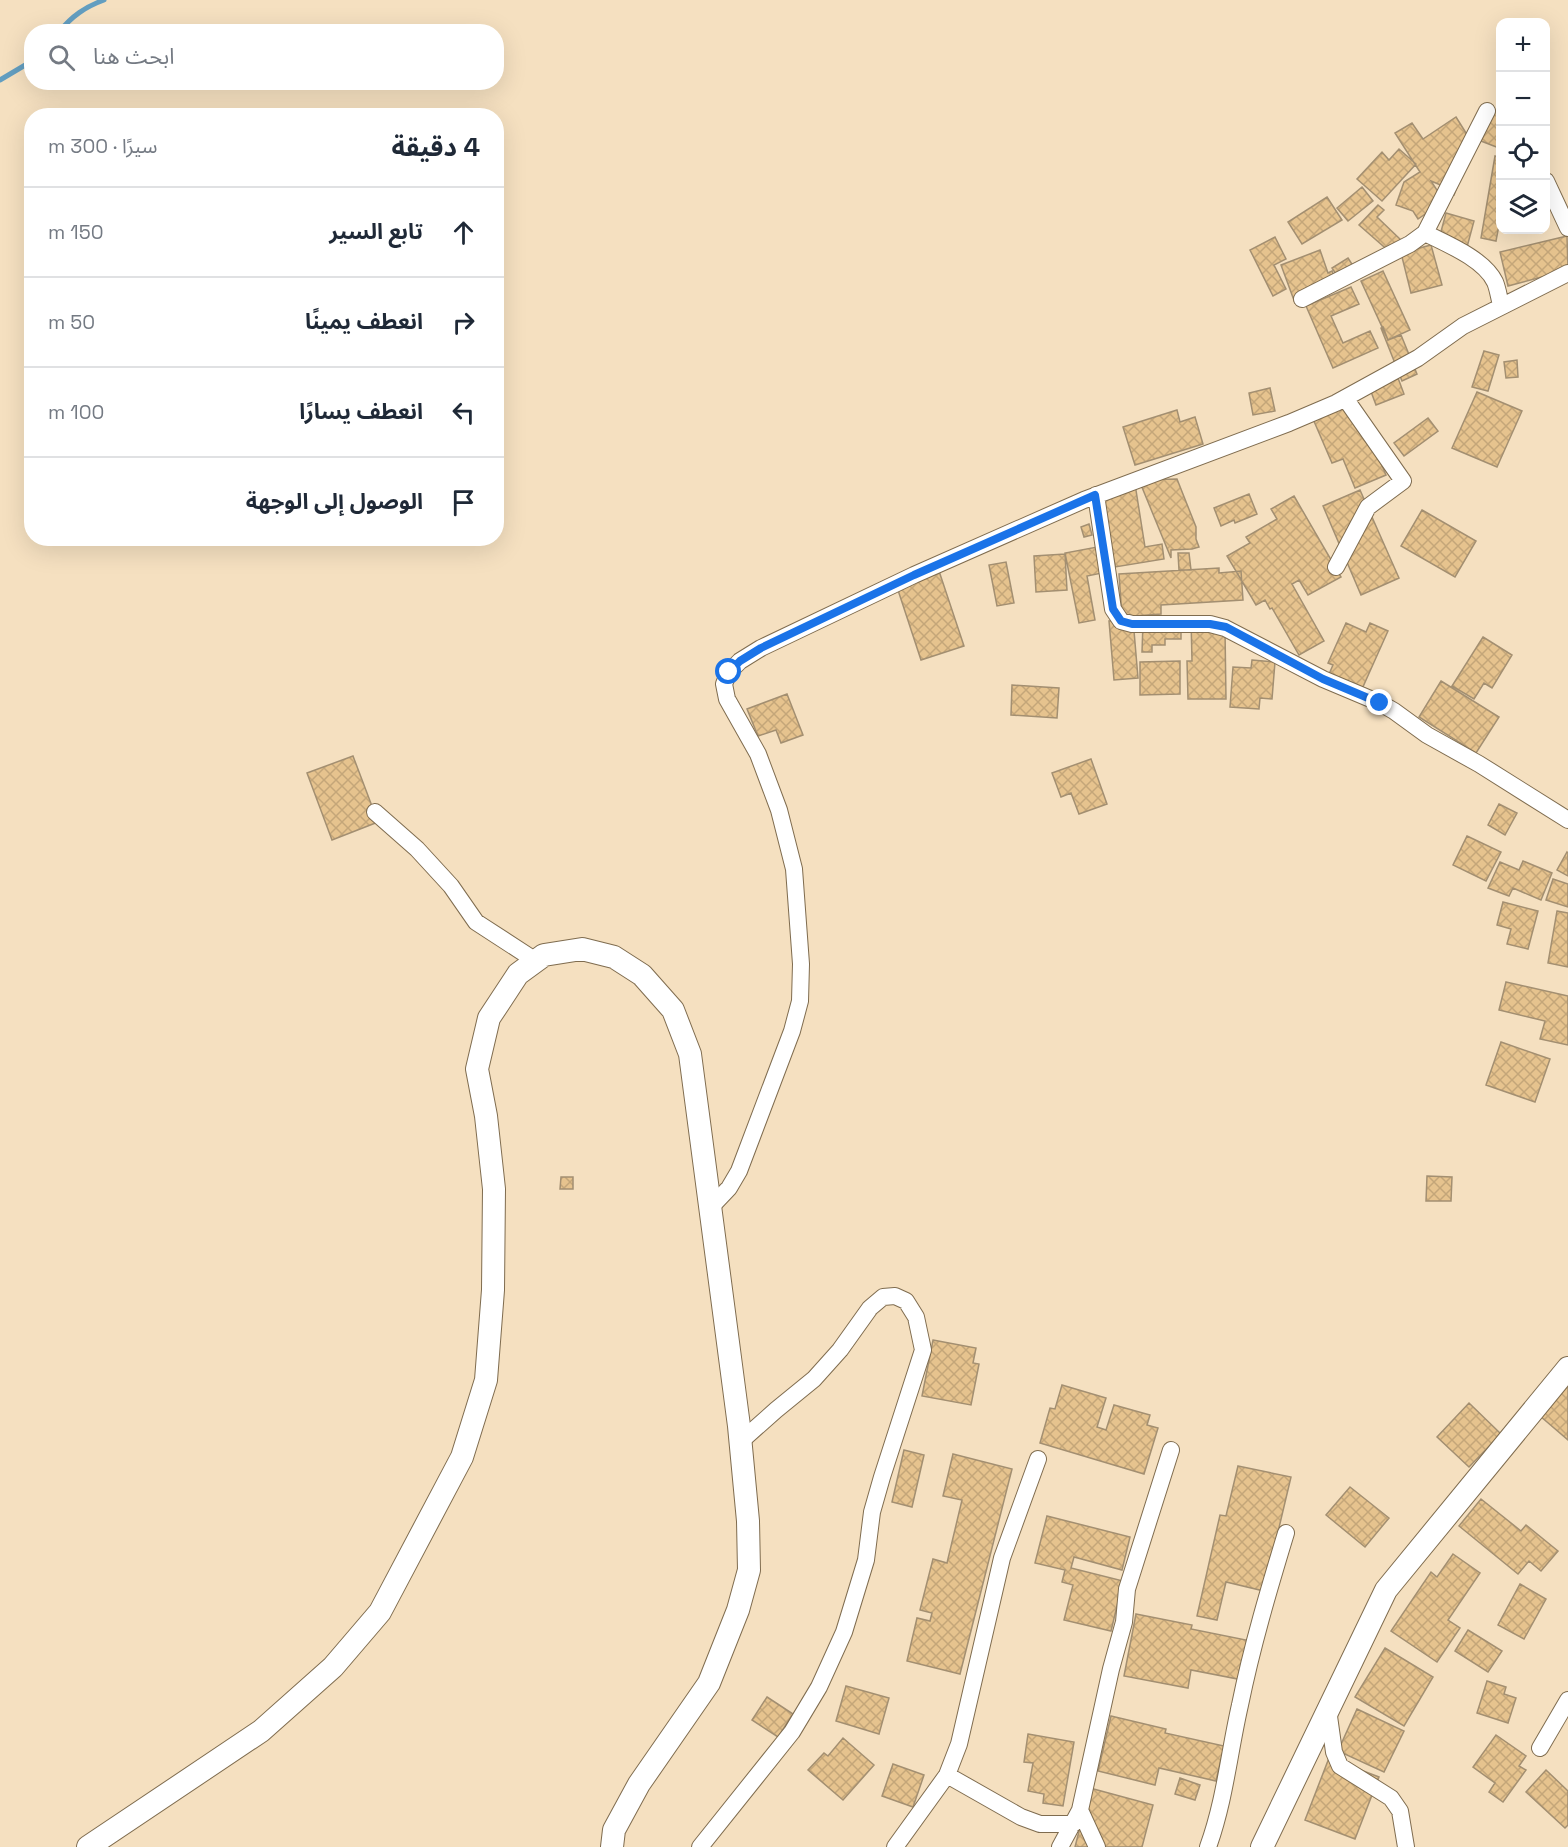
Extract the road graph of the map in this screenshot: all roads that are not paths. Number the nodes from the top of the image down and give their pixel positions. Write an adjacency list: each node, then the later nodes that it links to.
1 (1486, 111): 4 (street)
2 (1550, 191): 3 (street)
3 (1568, 228)
4 (1425, 233): 6 (street); 7 (street)
5 (1568, 273): 7 (street)
6 (1302, 299)
7 (1501, 306): 8 (street)
8 (1345, 398): 9 (street); 10 (street)
9 (1095, 495): 12 (street); 14 (street)
10 (1336, 567)
11 (375, 812): 13 (street)
12 (1568, 820)
13 (536, 961): 14 (main road); 25 (main road)
14 (710, 1208): 16 (main road)
15 (1568, 1368): 21 (main road)
16 (740, 1442): 26 (main road); 27 (street)
17 (1171, 1450): 24 (street)
18 (1038, 1459): 23 (street)
19 (1286, 1533): 31 (street)
20 (1568, 1700): 22 (street)
21 (1328, 1709): 32 (main road); 33 (street)
22 (1540, 1748)
23 (947, 1775): 24 (street); 28 (street)
24 (1077, 1817): 29 (street); 30 (street)
25 (88, 1847)
26 (612, 1847)
27 (700, 1847)
28 (895, 1847)
29 (1060, 1847)
30 (1097, 1847)
31 (1208, 1847)
32 (1262, 1847)
33 (1406, 1847)

